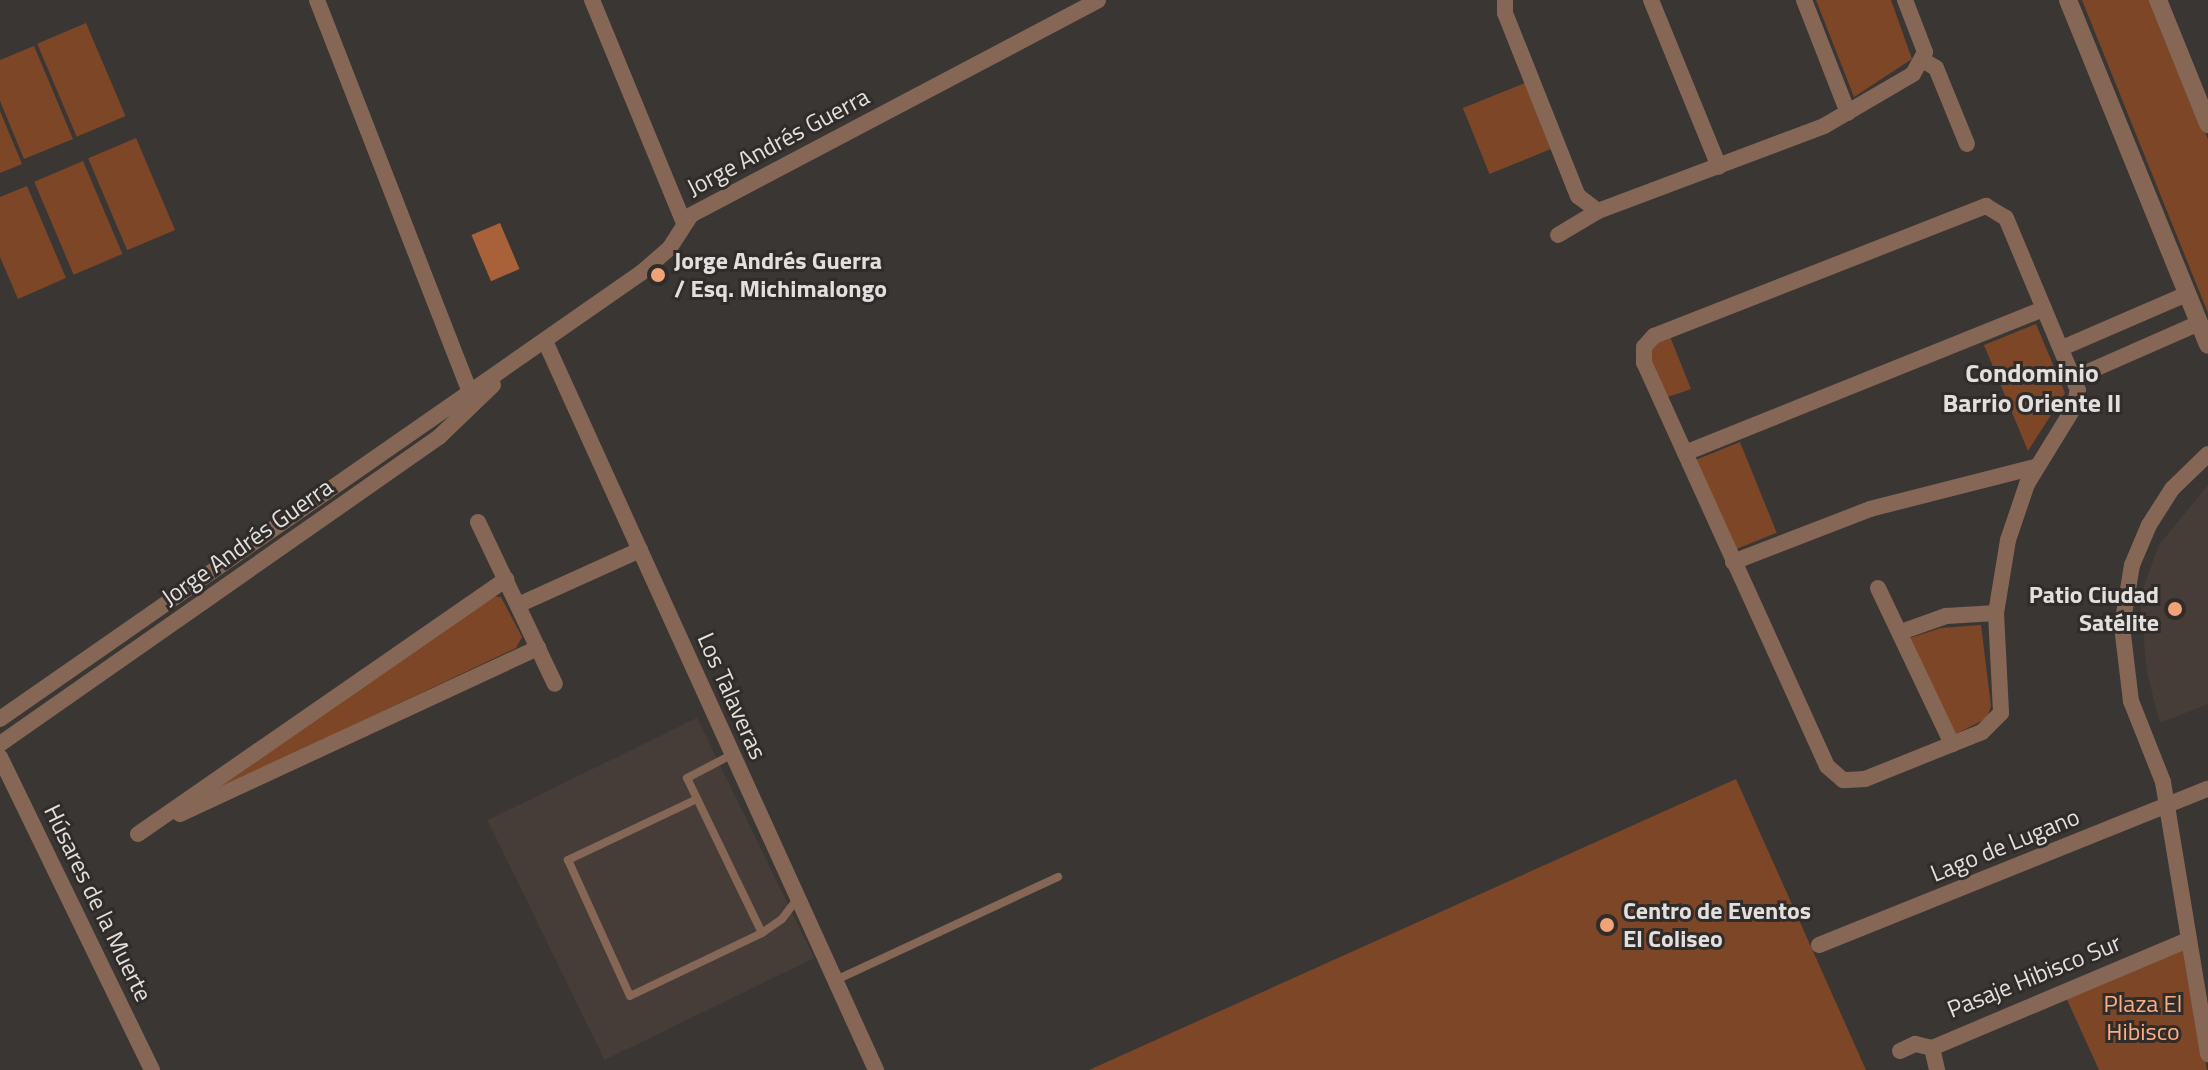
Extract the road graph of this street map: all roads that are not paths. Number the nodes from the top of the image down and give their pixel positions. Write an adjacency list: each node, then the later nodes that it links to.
1 (317, 0): 28 (street)
2 (592, 0): 16 (street)
3 (1098, 0): 16 (street, Jorge Andrés Guerra)
4 (1505, 0): 15 (street)
5 (1651, 0): 14 (street)
6 (1804, 0): 11 (street)
7 (2068, 0): 18 (street)
8 (2158, 0): 12 (street)
9 (1910, 1): 10 (street)
10 (1924, 61): 11 (street); 13 (street)
11 (1848, 113): 14 (street)
12 (2208, 124)
13 (1967, 144)
14 (1719, 167): 15 (street)
15 (1598, 211): 17 (street)
16 (684, 223): 23 (street, Jorge Andrés Guerra)
17 (1558, 235)
18 (2187, 294): 19 (street); 21 (street)
19 (2160, 308): 22 (street); 25 (street)
20 (2044, 309): 25 (street); 29 (street); 29 (street)
21 (2199, 323): 22 (street); 24 (street)
22 (2171, 337): 27 (street)
23 (545, 341): 26 (street, Jorge Andrés Guerra); 33 (street, Los Talaveras)
24 (2208, 345)
25 (2062, 348): 27 (street)
26 (509, 366): 28 (street, Jorge Andrés Guerra); 43 (street, Jorge Andrés Guerra)
27 (2074, 378): 31 (street)
28 (470, 393): 42 (street, Jorge Andrés Guerra)
29 (1685, 453): 34 (street)
30 (2208, 454): 49 (street)
31 (2035, 467): 34 (street); 38 (street)
32 (478, 522): 35 (street)
33 (640, 550): 37 (street); 45 (street, Los Talaveras)
34 (1733, 562): 44 (street)
35 (506, 579): 37 (street); 40 (street)
36 (1878, 588): 39 (street)
37 (518, 605): 40 (street)
38 (1996, 613): 39 (street); 44 (street)
39 (1901, 632): 44 (street)
40 (538, 648): 41 (street)
41 (555, 684)
42 (0, 719)
43 (0, 744)
44 (1952, 744)
45 (733, 754): 48 (lane); 51 (street, Los Talaveras)
46 (0, 757): 59 (street, Húsares de la Muerte)
47 (2208, 789): 49 (street, Lago de Lugano)
48 (697, 799): 52 (lane); 52 (lane)
49 (2166, 806): 53 (street); 54 (street, Lago de Lugano)
50 (1058, 877): 55 (lane)
51 (798, 897): 52 (lane); 55 (street, Los Talaveras)
52 (762, 933)
53 (2188, 940): 56 (street, Pasaje Hibisco Sur); 58 (street)
54 (1819, 945)
55 (835, 981): 60 (street, Los Talaveras)
56 (1932, 1048): 57 (street, Pasaje Hibisco Sur); 61 (street)
57 (1900, 1051)
58 (2208, 1054)
59 (152, 1070)
60 (876, 1070)
61 (1937, 1070)

